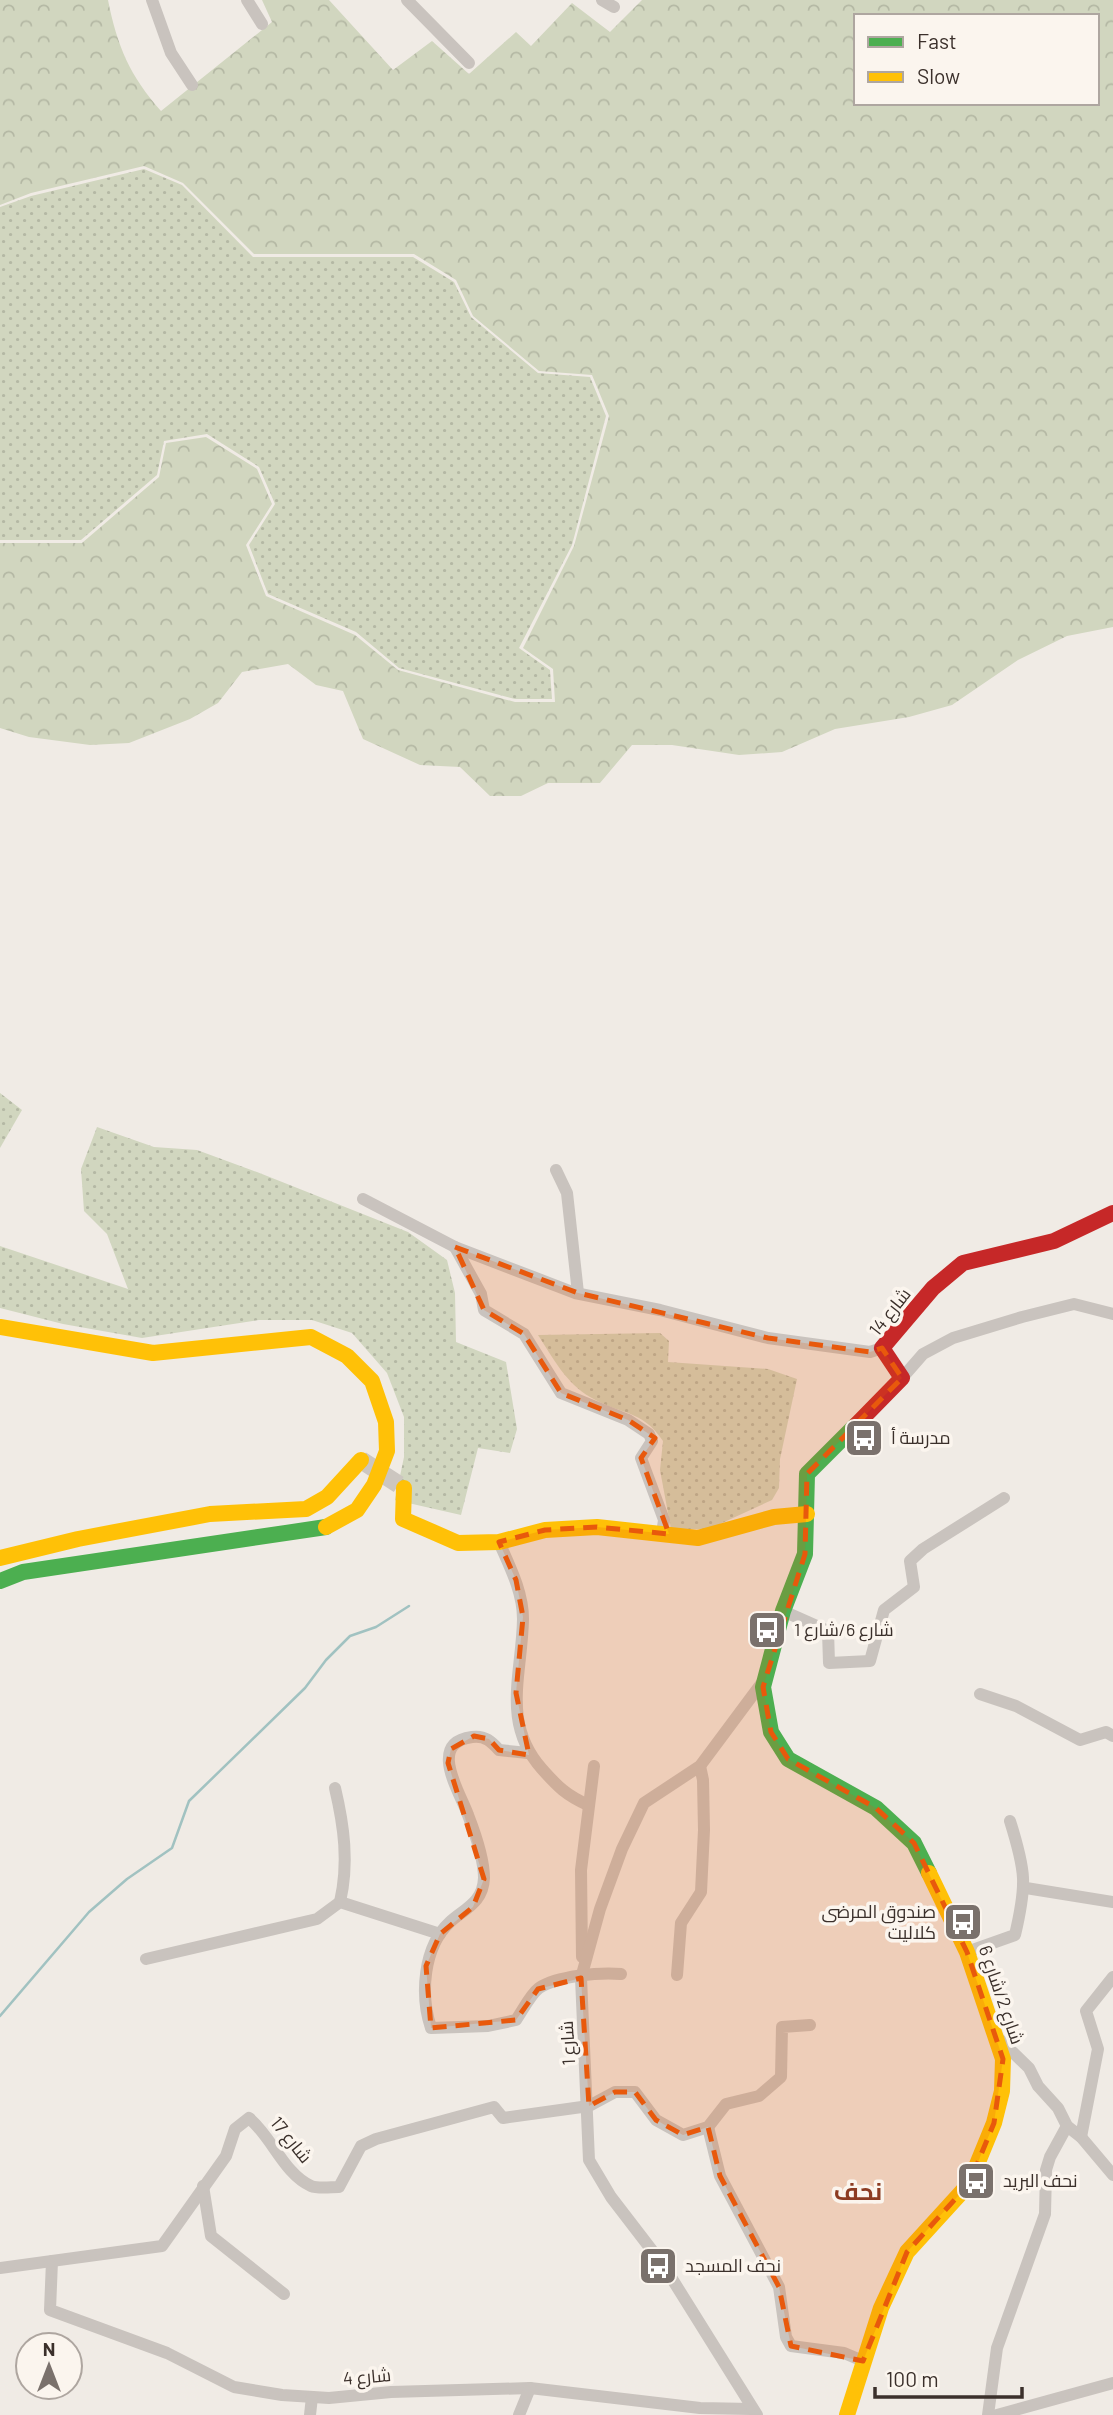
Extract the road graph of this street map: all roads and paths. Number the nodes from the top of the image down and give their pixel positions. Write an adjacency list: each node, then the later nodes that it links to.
1 (152, 0): 6 (street)
2 (247, 0): 4 (street)
3 (407, 0): 5 (street)
4 (261, 24)
5 (469, 63)
6 (191, 85)
7 (556, 1170): 11 (street)
8 (363, 1199): 10 (street)
9 (1113, 1213): 14 (street, شارع 14)
10 (455, 1247): 11 (street); 20 (street)
11 (578, 1293): 14 (street)
12 (1112, 1314): 15 (street)
13 (0, 1327): 23 (street)
14 (882, 1348): 15 (street, شارع 14)
15 (902, 1378): 19 (street)
16 (361, 1460): 22 (street)
17 (404, 1488): 21 (street)
18 (1004, 1498): 24 (street)
19 (807, 1514): 20 (street); 24 (street, شارع 2/شارع 6)
20 (662, 1534): 21 (street)
21 (499, 1542): 28 (street)
22 (0, 1558)
23 (0, 1581)
24 (783, 1611): 25 (street, شارع 2/شارع 6)
25 (764, 1679): 30 (street, شارع 1); 38 (street, شارع 2/شارع 6)
26 (980, 1694): 27 (street)
27 (1113, 1736)
28 (528, 1753): 32 (street); 37 (street)
29 (594, 1766): 32 (street)
30 (700, 1766): 40 (street, شارع 1); 42 (street)
31 (335, 1788): 35 (street)
32 (588, 1805): 40 (street)
33 (1010, 1821): 34 (street)
34 (1026, 1888): 36 (street); 38 (street)
35 (340, 1902): 37 (street); 39 (street)
36 (1113, 1902)
37 (440, 1934): 40 (street)
38 (967, 1952): 45 (street, شارع 2/شارع 6)
39 (146, 1959)
40 (582, 1973): 41 (street); 46 (street, شارع 1)
41 (621, 1974)
42 (677, 1975)
43 (1113, 1977): 49 (street)
44 (810, 2025): 48 (street)
45 (995, 2034): 47 (street); 55 (street, شارع 2/شارع 6)
46 (589, 2106): 48 (street); 51 (street, شارع 17); 60 (street, شارع 1)
47 (1067, 2126): 49 (street); 64 (street)
48 (708, 2127): 55 (street)
49 (1081, 2137): 50 (street)
50 (1113, 2175)
51 (203, 2186): 52 (street, شارع 17); 54 (street)
52 (51, 2261): 53 (street, شارع 17); 58 (street, شارع 4)
53 (0, 2268)
54 (284, 2294)
55 (863, 2361): 63 (street, شارع 2/شارع 6)
56 (1113, 2383): 65 (street)
57 (530, 2388): 58 (street, شارع 4); 59 (street, شارع 4); 62 (street)
58 (312, 2397): 61 (street)
59 (644, 2409): 60 (street, شارع 4)
60 (754, 2412)
61 (310, 2415)
62 (519, 2415)
63 (847, 2415)
64 (988, 2415)
65 (997, 2415)

